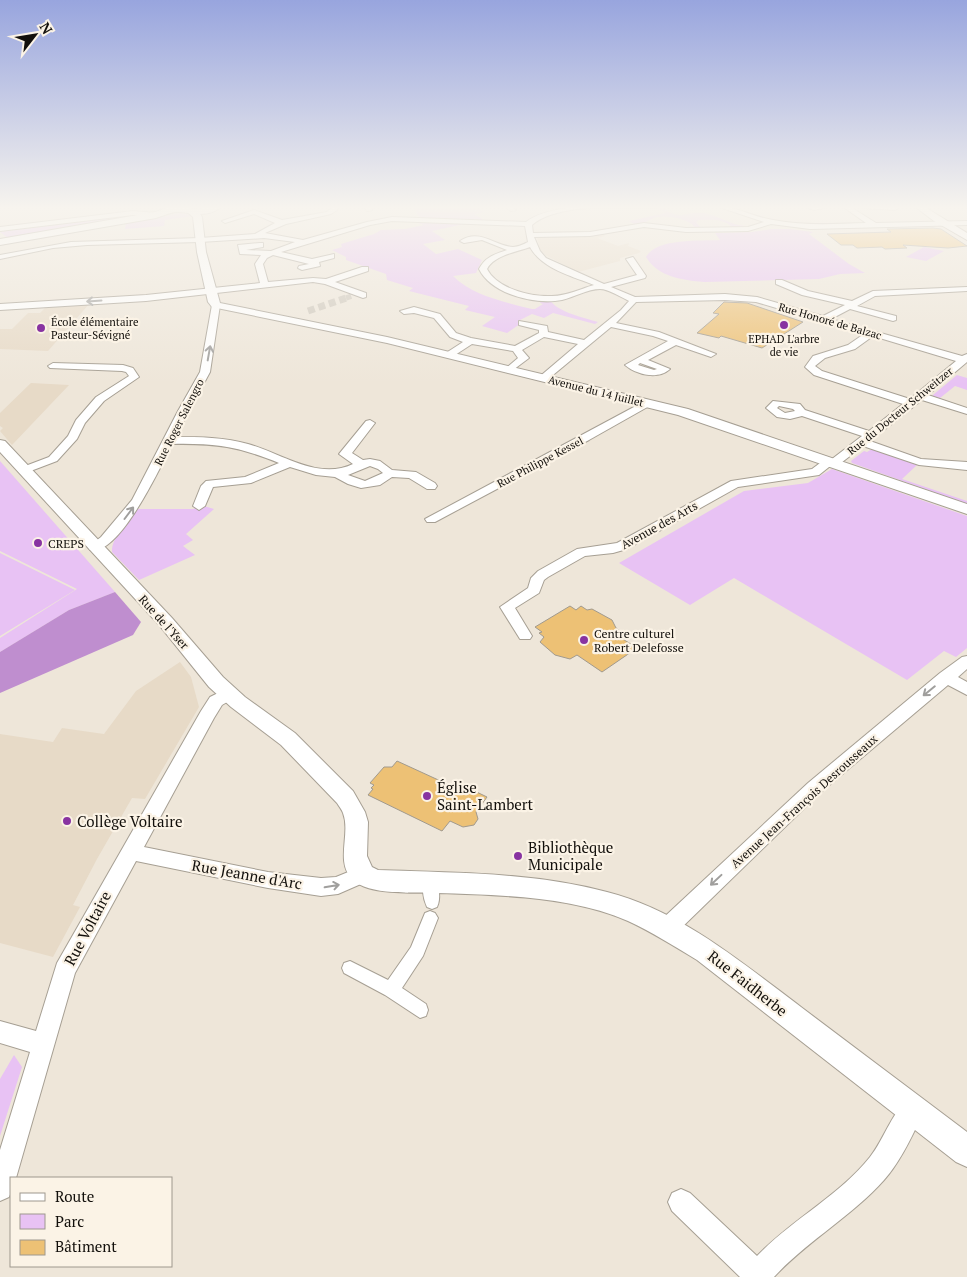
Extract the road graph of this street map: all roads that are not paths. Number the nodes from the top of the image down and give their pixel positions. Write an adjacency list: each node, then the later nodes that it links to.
1 (206, 266): 14 (street, Rue Roger Salengro)
2 (260, 266): 11 (street)
3 (311, 266): 7 (street)
4 (486, 266): 12 (street)
5 (557, 266): 12 (street)
6 (634, 266): 12 (street)
7 (302, 268)
8 (365, 269): 9 (street)
9 (327, 282): 11 (street); 15 (street)
10 (779, 282): 18 (street)
11 (266, 285): 14 (street)
12 (602, 287): 16 (street)
13 (967, 289): 18 (street)
14 (212, 291): 17 (street, Rue Roger Salengro); 19 (street, one-way to 19)
15 (358, 295)
16 (634, 300): 22 (street, Rue Honoré de Balzac); 24 (street)
17 (216, 305): 32 (street, Avenue du 14 Juillet); 45 (street, Rue Roger Salengro, one-way to 17)
18 (850, 305): 21 (street); 22 (street)
19 (0, 307)
20 (404, 311): 27 (street)
21 (893, 318)
22 (824, 319): 25 (street, Rue Honoré de Balzac)
23 (522, 322): 26 (street)
24 (609, 324): 28 (street); 29 (street)
25 (872, 333): 33 (street, Rue Honoré de Balzac); 40 (street)
26 (543, 334): 29 (street); 30 (street)
27 (470, 341): 30 (street); 32 (street)
28 (676, 341): 31 (street); 34 (street)
29 (585, 343): 37 (street)
30 (516, 349): 36 (street)
31 (711, 354)
32 (449, 355): 36 (street, Avenue du 14 Juillet)
33 (965, 358): 38 (street, Rue du Docteur Schweitzer)
34 (640, 360)
35 (53, 366): 51 (street)
36 (509, 370): 37 (street, Avenue du 14 Juillet)
37 (544, 378): 39 (street, Avenue du 14 Juillet)
38 (921, 396): 40 (street, Rue du Docteur Schweitzer); 41 (street)
39 (646, 403): 47 (street, Avenue du 14 Juillet); 59 (street, Rue Philippe Kessel)
40 (911, 403): 44 (street, Rue du Docteur Schweitzer)
41 (967, 411)
42 (801, 412): 44 (street)
43 (370, 423): 49 (street)
44 (866, 439): 47 (street, Rue du Docteur Schweitzer); 50 (street)
45 (168, 441): 48 (street); 60 (street, Rue Roger Salengro, one-way to 45)
46 (0, 445): 51 (street, Rue de l'Yser)
47 (830, 463): 58 (street, Avenue du 14 Juillet); 61 (street, Avenue des Arts)
48 (288, 464): 54 (street); 55 (street)
49 (361, 464): 52 (street); 54 (street)
50 (967, 466)
51 (24, 470): 60 (street, Rue de l'Yser)
52 (389, 473): 54 (street); 56 (street)
53 (207, 474): 55 (street)
54 (338, 474)
55 (222, 482): 57 (street)
56 (431, 486)
57 (199, 506)
58 (967, 510)
59 (432, 519)
60 (95, 546): 65 (street, Rue de l'Yser)
61 (525, 636)
62 (967, 661): 63 (street, Avenue Jean-François Desrousseaux)
63 (946, 677): 64 (street); 69 (street, Avenue Jean-François Desrousseaux, one-way to 69)
64 (967, 689)
65 (228, 694): 66 (street, Rue Voltaire); 67 (street, Rue de l'Yser)
66 (130, 852): 67 (street, Rue Jeanne d'Arc, one-way to 67); 74 (street, Rue Voltaire)
67 (363, 874): 68 (street, Rue Faidherbe)
68 (431, 901): 69 (street, Rue Faidherbe); 71 (street)
69 (668, 927): 75 (street, Rue Faidherbe)
70 (350, 968): 71 (street)
71 (391, 990): 72 (street)
72 (420, 1010)
73 (0, 1032): 74 (street)
74 (42, 1044): 77 (street, Rue Voltaire)
75 (912, 1110): 76 (street, Rue Faidherbe); 79 (street)
76 (967, 1151)
77 (0, 1188)
78 (681, 1202): 79 (street)
79 (756, 1276)

